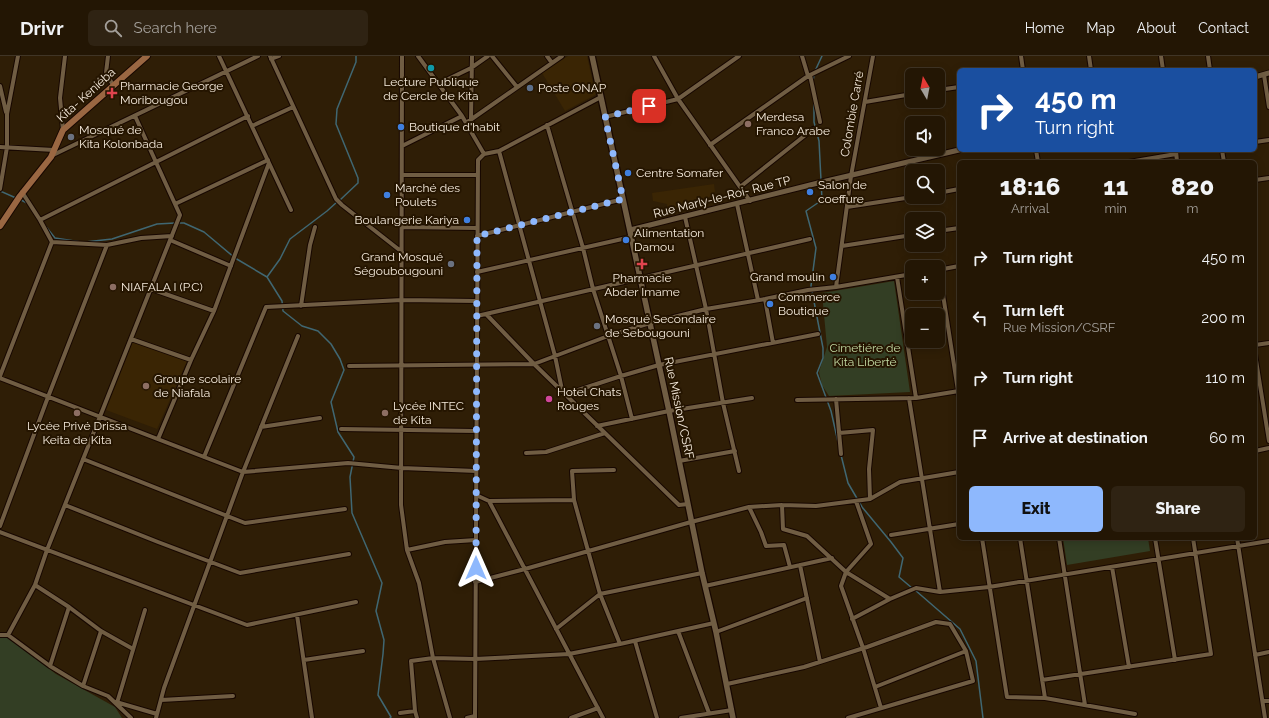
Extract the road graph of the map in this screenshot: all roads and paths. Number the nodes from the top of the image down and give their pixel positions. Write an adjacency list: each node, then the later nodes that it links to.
1 (18, 56): 47 (street)
2 (65, 56): 58 (street)
3 (108, 56): 36 (street)
4 (147, 56): 36 (main road, Kita- Keniéba)
5 (219, 56): 32 (street)
6 (258, 56): 32 (street)
7 (279, 56): 25 (street)
8 (402, 56): 62 (street)
9 (418, 56): 35 (street)
10 (472, 56): 27 (street)
11 (488, 56): 27 (street)
12 (492, 56): 39 (street)
13 (547, 56): 26 (street)
14 (562, 56): 26 (street)
15 (592, 56): 42 (main road, Rue Mission/CSRF)
16 (654, 56): 43 (street)
17 (739, 56): 43 (street)
18 (802, 56): 34 (street)
19 (848, 56): 34 (street)
20 (873, 56): 44 (street, Colombie Carré)
21 (1021, 56): 28 (street)
22 (1089, 56): 29 (street)
23 (1161, 56): 30 (street)
24 (1208, 56): 31 (street)
25 (270, 58): 45 (street)
26 (552, 63): 39 (street)
27 (471, 68): 35 (street); 52 (street)
28 (1023, 68)
29 (1091, 68)
30 (1163, 68)
31 (1210, 68)
32 (226, 71): 48 (street); 49 (street)
33 (1266, 74): 46 (street)
34 (809, 76): 53 (street); 61 (street)
35 (438, 84): 50 (street)
36 (113, 85): 58 (main road, Kita- Keniéba)
37 (0, 86): 47 (street)
38 (957, 86): 40 (street)
39 (517, 87): 52 (street)
40 (945, 89)
41 (905, 95): 44 (street)
42 (601, 97): 51 (main road, Rue Mission/CSRF); 56 (street)
43 (678, 99): 51 (street); 61 (street)
44 (865, 102): 75 (street, Colombie Carré)
45 (293, 107): 55 (street); 109 (street)
46 (1269, 107)
47 (7, 114): 64 (street)
48 (135, 116): 68 (street); 72 (street)
49 (248, 116): 55 (street); 72 (street)
50 (462, 116): 54 (street); 62 (street)
51 (605, 117): 84 (main road, Rue Mission/CSRF)
52 (471, 119): 54 (street)
53 (820, 122)
54 (466, 123): 69 (street)
55 (252, 126): 71 (street)
56 (547, 126): 66 (street); 90 (street)
57 (813, 129): 78 (street)
58 (63, 130): 68 (main road, Kita- Keniéba)
59 (1269, 140): 60 (street)
60 (1257, 142)
61 (710, 145): 78 (street)
62 (402, 146): 73 (street)
63 (0, 147): 64 (street)
64 (7, 147): 68 (street); 79 (street)
65 (957, 150): 75 (street, Rue Marly-le-Roi- Rue TP)
66 (499, 151): 69 (street); 93 (street)
67 (1176, 152): 70 (street)
68 (52, 153): 82 (main road, Kita- Keniéba)
69 (484, 154): 74 (street)
70 (1138, 160)
71 (268, 161): 86 (street); 89 (street); 113 (street)
72 (156, 162): 86 (street); 92 (street)
73 (402, 175): 74 (street); 96 (street)
74 (478, 175): 97 (street)
75 (851, 176): 85 (street, Rue Marly-le-Roi- Rue TP); 88 (street, Colombie Carré)
76 (1269, 178): 77 (street)
77 (1257, 180)
78 (740, 187): 85 (street)
79 (0, 189)
80 (957, 189): 81 (street)
81 (945, 191)
82 (21, 194): 92 (street); 94 (main road, Kita- Keniéba)
83 (905, 198): 88 (street)
84 (623, 199): 90 (street); 100 (main road, Rue Mission/CSRF)
85 (750, 201): 87 (street, Rue Marly-le-Roi- Rue TP)
86 (175, 204): 103 (street)
87 (737, 204): 91 (street, Rue Marly-le-Roi- Rue TP); 110 (street)
88 (847, 207): 107 (street, Colombie Carré)
89 (291, 210)
90 (572, 212): 93 (street); 108 (street)
91 (685, 217): 100 (street, Rue Marly-le-Roi- Rue TP); 112 (street)
92 (40, 220): 105 (street)
93 (519, 225): 101 (street); 111 (street)
94 (0, 226)
95 (315, 227): 129 (street)
96 (402, 227): 97 (street); 109 (street)
97 (477, 228): 101 (street)
98 (957, 228): 99 (street)
99 (945, 230)
100 (631, 233): 108 (street); 119 (main road, Rue Mission/CSRF)
101 (477, 236): 116 (street)
102 (905, 236): 107 (street)
103 (171, 238): 106 (street); 113 (street); 121 (street)
104 (810, 239): 110 (street)
105 (52, 242): 106 (street); 152 (street)
106 (107, 245): 156 (street)
107 (842, 246): 120 (street, Colombie Carré)
108 (583, 248): 111 (street); 122 (street)
109 (402, 252): 124 (street)
110 (748, 254): 112 (street); 125 (street)
111 (528, 260): 116 (street); 128 (street)
112 (696, 265): 119 (street); 130 (street)
113 (232, 266): 131 (street)
114 (957, 266): 115 (street)
115 (945, 268)
116 (477, 272): 127 (street)
117 (905, 275): 118 (street)
118 (897, 276): 120 (street); 159 (street)
119 (640, 278): 122 (street); 134 (main road, Rue Mission/CSRF)
120 (836, 287): 123 (street)
121 (151, 289): 131 (street); 138 (street)
122 (593, 289): 128 (street); 137 (street)
123 (765, 299): 125 (street); 139 (street)
124 (402, 300): 127 (street); 129 (street); 147 (street)
125 (758, 300): 130 (street)
126 (943, 300): 153 (street)
127 (477, 301): 133 (street)
128 (539, 302): 132 (street); 143 (street)
129 (301, 306): 181 (street)
130 (706, 309): 134 (street); 142 (street)
131 (214, 312): 144 (street)
132 (486, 314): 133 (street); 146 (street)
133 (477, 316): 145 (street)
134 (650, 323): 137 (street); 148 (main road, Rue Mission/CSRF)
135 (818, 334): 139 (street)
136 (298, 336): 168 (street)
137 (608, 336): 143 (street); 151 (street)
138 (131, 339): 144 (street); 164 (street)
139 (773, 343): 142 (street)
140 (1269, 343): 141 (street)
141 (1257, 345)
142 (715, 355): 148 (street); 162 (street)
143 (554, 356): 146 (street); 155 (street)
144 (190, 360): 174 (street)
145 (476, 364): 146 (street); 147 (street); 171 (street)
146 (534, 364): 155 (street)
147 (402, 365): 149 (street); 170 (street)
148 (659, 365): 151 (street); 163 (main road, Rue Mission/CSRF)
149 (349, 366)
150 (1257, 366): 175 (street)
151 (621, 376): 155 (street); 166 (street)
152 (0, 377): 156 (street)
153 (957, 385)
154 (957, 391): 159 (street)
155 (564, 392): 167 (street)
156 (48, 397): 164 (street); 204 (street)
157 (752, 398): 162 (street)
158 (908, 398): 159 (street); 160 (street); 190 (street)
159 (916, 398)
160 (836, 399): 161 (street); 173 (street)
161 (797, 400)
162 (724, 403): 163 (street); 177 (street)
163 (669, 411): 166 (street); 183 (main road, Rue Mission/CSRF)
164 (100, 417): 174 (street); 182 (street)
165 (320, 418): 168 (street)
166 (632, 419): 167 (street)
167 (597, 426): 172 (street)
168 (261, 427): 188 (street)
169 (341, 429): 170 (street)
170 (402, 430): 171 (street); 184 (street)
171 (476, 431): 186 (street)
172 (605, 434): 179 (street); 196 (street)
173 (839, 434): 180 (street); 192 (street)
174 (158, 439): 181 (street)
175 (1269, 441)
176 (1269, 448): 178 (street)
177 (735, 451): 183 (street); 187 (street)
178 (1257, 451)
179 (526, 453)
180 (841, 454)
181 (204, 457): 188 (street)
182 (84, 459): 197 (street); 201 (street)
183 (679, 461): 196 (main road, Rue Mission/CSRF)
184 (402, 468): 186 (street); 188 (street); 218 (street)
185 (614, 470): 194 (street)
186 (476, 471): 191 (street)
187 (740, 471)
188 (243, 472): 201 (street)
189 (957, 472): 190 (street)
190 (922, 478): 192 (street); 205 (street)
191 (476, 495): 193 (street); 208 (street)
192 (870, 499): 195 (street)
193 (489, 500): 194 (street); 228 (street)
194 (574, 500): 219 (street)
195 (856, 501): 198 (street); 229 (street)
196 (688, 504): 202 (main road, Rue Mission/CSRF)
197 (65, 505): 217 (street); 224 (street)
198 (782, 505): 199 (street); 222 (street)
199 (749, 507): 202 (street); 226 (street)
200 (345, 509): 201 (street)
201 (227, 516): 224 (street)
202 (691, 522): 219 (street); 230 (main road, Rue Mission/CSRF)
203 (957, 524): 205 (street)
204 (0, 526)
205 (930, 528): 207 (street); 237 (street)
206 (0, 532): 217 (street)
207 (891, 534)
208 (476, 540): 218 (street); 233 (street)
209 (982, 540): 236 (street)
210 (1020, 540): 232 (street)
211 (1059, 540): 231 (street)
212 (1155, 540): 223 (street)
213 (1193, 540): 220 (street)
214 (1237, 540): 216 (street)
215 (1269, 541): 216 (street)
216 (1238, 546): 220 (street); 262 (street)
217 (47, 550): 234 (street); 242 (street)
218 (407, 550): 263 (street)
219 (588, 550): 228 (street); 238 (street)
220 (1195, 553): 223 (street); 266 (street)
221 (349, 554): 224 (street)
222 (832, 558): 225 (street); 229 (street)
223 (1159, 559): 227 (street); 266 (street)
224 (210, 562): 242 (street)
225 (800, 565): 226 (street); 239 (street)
226 (790, 567): 235 (street)
227 (1112, 567): 231 (street); 269 (street)
228 (525, 569): 233 (street); 248 (street)
229 (846, 572): 240 (street); 246 (street)
230 (702, 573): 235 (main road, Rue Mission/CSRF); 238 (street)
231 (1065, 575): 232 (street); 270 (street)
232 (1026, 581): 236 (street); 271 (street)
233 (475, 582): 264 (street)
234 (35, 585): 243 (street); 252 (street)
235 (705, 586): 247 (main road, Rue Mission/CSRF)
236 (989, 587): 237 (street); 277 (street)
237 (940, 592): 240 (street)
238 (600, 594): 248 (street); 255 (street)
239 (807, 598): 251 (street); 267 (street)
240 (890, 599): 246 (street)
241 (356, 602): 245 (street)
242 (194, 606): 245 (street); 278 (street)
243 (69, 607): 250 (street); 268 (street)
244 (145, 610): 257 (street)
245 (297, 615): 265 (street)
246 (852, 619): 256 (street)
247 (714, 623): 249 (street); 251 (main road, Rue Mission/CSRF)
248 (556, 629): 261 (street)
249 (678, 631): 254 (street); 288 (street)
250 (101, 632): 257 (street); 273 (street)
251 (716, 632): 272 (main road, Rue Mission/CSRF)
252 (8, 634): 253 (street); 268 (street)
253 (0, 635)
254 (635, 641): 255 (street); 299 (street)
255 (620, 644): 261 (street)
256 (863, 648): 259 (street); 267 (street); 274 (street)
257 (132, 649): 281 (street)
258 (363, 651): 265 (street)
259 (966, 651): 274 (street); 284 (street)
260 (1269, 652): 262 (street)
261 (570, 654): 264 (street); 283 (street)
262 (1255, 655): 280 (street)
263 (433, 658): 264 (street); 286 (street); 295 (street)
264 (475, 659): 291 (street)
265 (304, 660): 293 (street)
266 (1175, 660): 269 (street)
267 (820, 662): 272 (street)
268 (50, 666): 273 (street)
269 (1129, 667): 270 (street)
270 (1080, 674): 271 (street); 282 (street)
271 (1042, 680): 277 (street)
272 (727, 684): 285 (main road, Rue Mission/CSRF)
273 (83, 686): 275 (street)
274 (875, 687): 284 (street)
275 (108, 696): 281 (street); 292 (street)
276 (234, 696): 278 (street)
277 (1045, 698): 282 (street)
278 (160, 700): 290 (street)
279 (1269, 701): 280 (street)
280 (1263, 702): 303 (street)
281 (117, 703): 290 (street)
282 (1085, 705): 289 (street)
283 (598, 708): 297 (street); 298 (street)
284 (881, 708): 302 (street)
285 (732, 710): 288 (street); 301 (main road, Rue Mission/CSRF)
286 (415, 711): 287 (street); 294 (street)
287 (400, 713)
288 (709, 713): 300 (street)
289 (1135, 714)
290 (156, 716)
291 (475, 717): 296 (street)
292 (131, 718)
293 (312, 718)
294 (417, 718)
295 (450, 718)
296 (467, 718)
297 (571, 718)
298 (603, 718)
299 (657, 718)
300 (681, 718)
301 (734, 718)
302 (848, 718)
303 (1265, 718)

